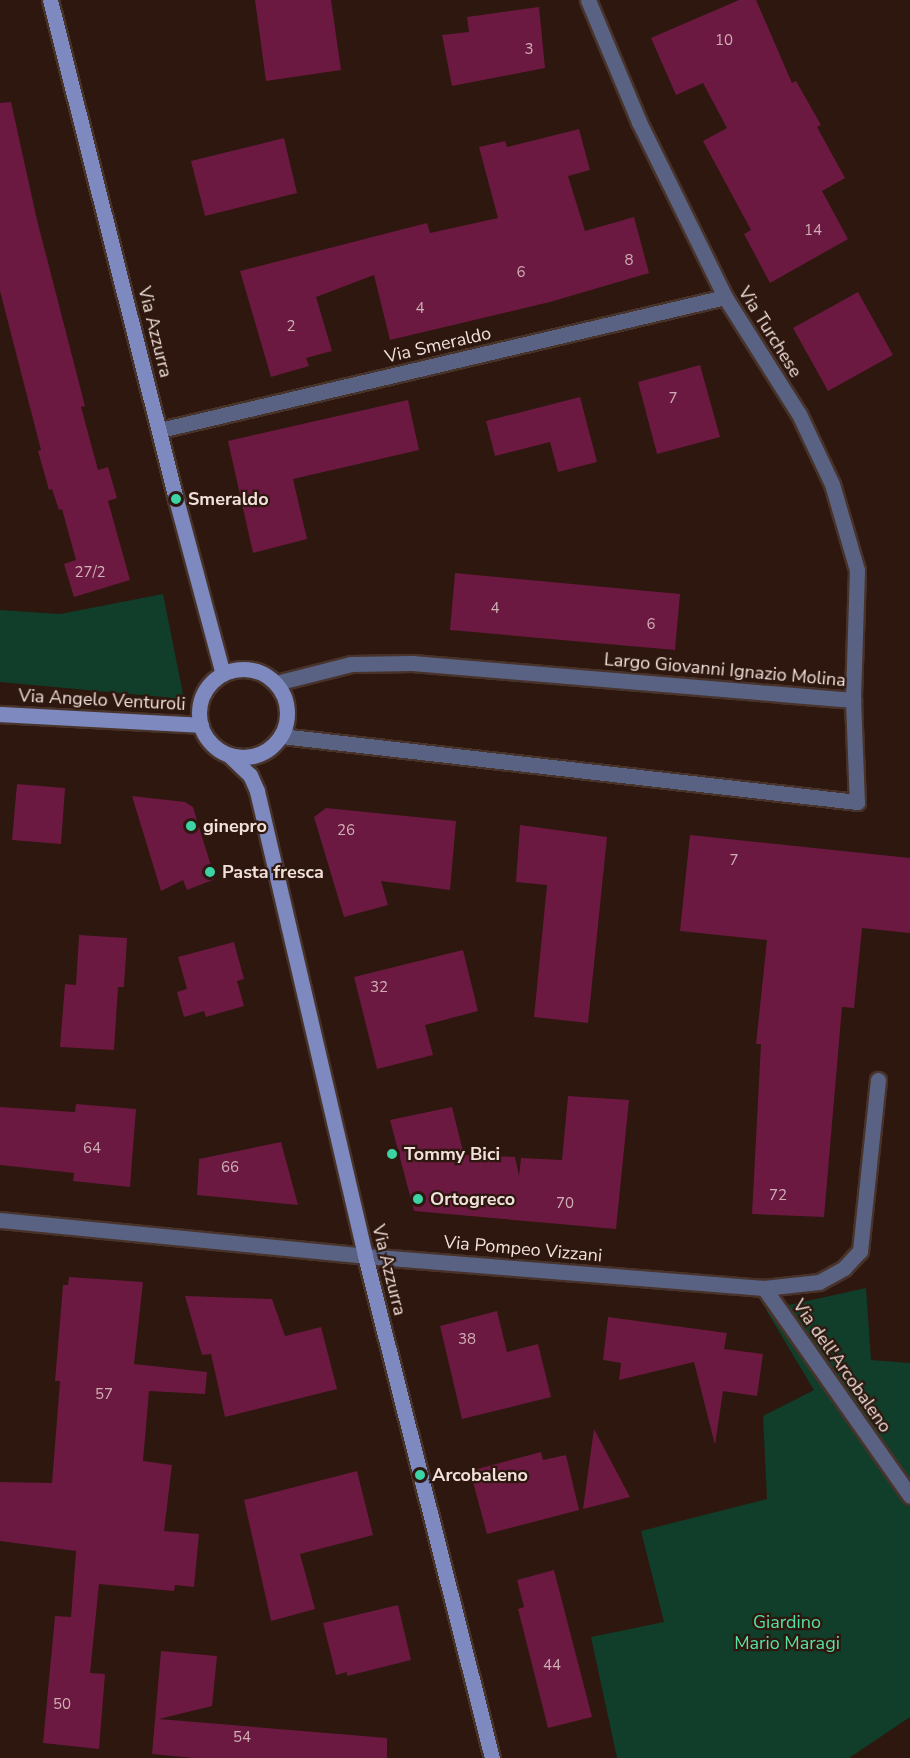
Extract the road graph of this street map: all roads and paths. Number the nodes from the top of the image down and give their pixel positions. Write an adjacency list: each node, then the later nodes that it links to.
1 (50, 0): 4 (main road, Via Azzurra)
2 (588, 0): 3 (street, Via Turchese)
3 (725, 297): 4 (street, Via Smeraldo); 7 (street, Via Turchese)
4 (160, 430): 5 (main road, Via Azzurra)
5 (223, 674): 6 (main road); 9 (main road)
6 (276, 683): 7 (street, Largo Giovanni Ignazio Molina); 10 (main road)
7 (853, 700): 10 (street, Largo Giovanni Ignazio Molina)
8 (0, 714): 9 (main road, Via Angelo Venturoli)
9 (201, 725): 11 (main road)
10 (276, 741): 11 (main road); 12 (main road, Via Azzurra)
11 (231, 756): 12 (main road, Via Azzurra)
12 (257, 789): 15 (main road, Via Azzurra)
13 (878, 1080): 16 (street, Via Pompeo Vizzani)
14 (0, 1220): 15 (street, Via Pompeo Vizzani)
15 (365, 1256): 16 (street, Via Pompeo Vizzani); 18 (main road, Via Azzurra)
16 (764, 1288): 17 (street, Via dell'Arcobaleno)
17 (910, 1496)
18 (492, 1758)

